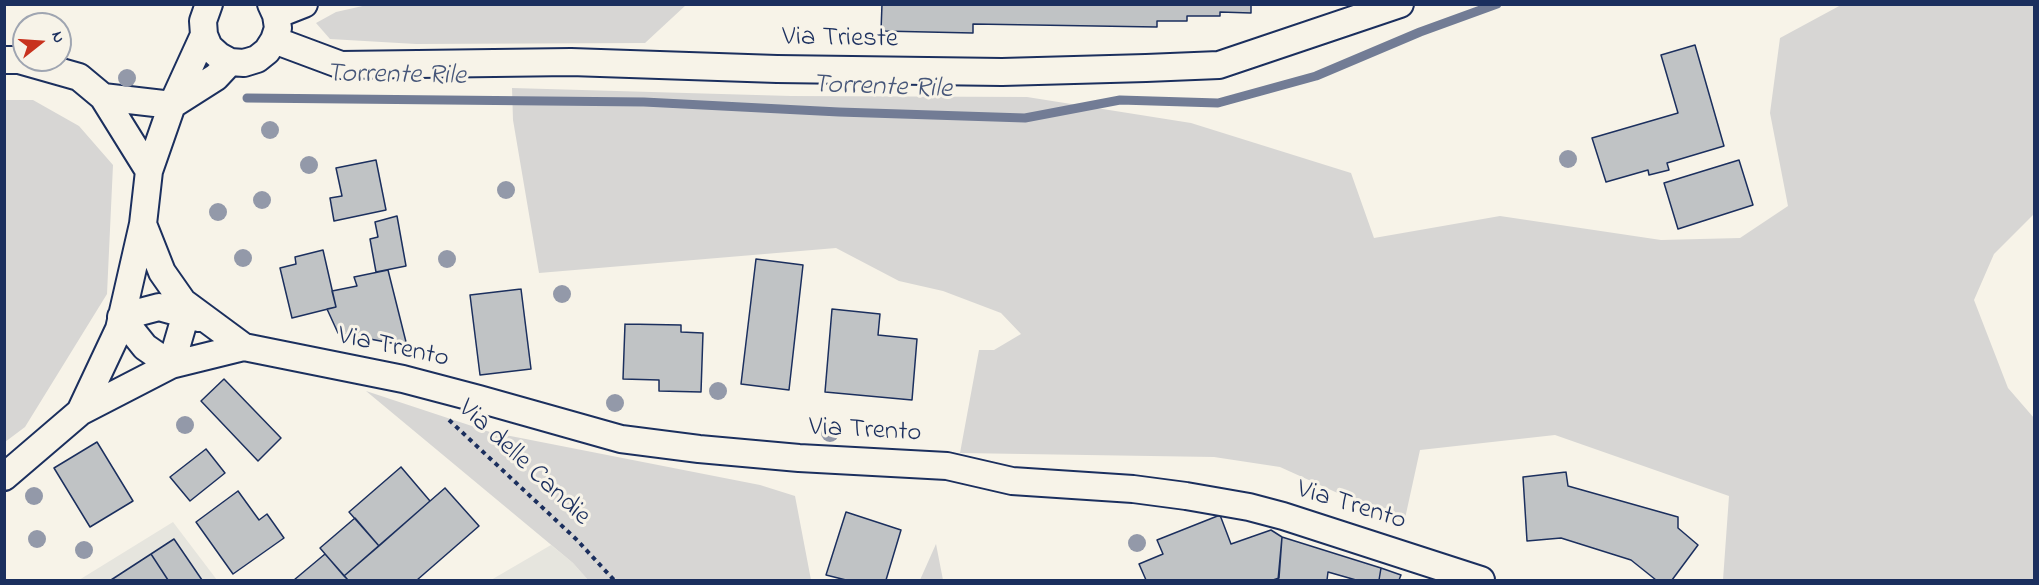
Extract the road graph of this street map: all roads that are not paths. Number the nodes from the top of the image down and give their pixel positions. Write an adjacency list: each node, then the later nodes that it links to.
1 (304, 4): 4 (street)
2 (1400, 4): 6 (street, Via Trieste)
3 (205, 6): 5 (street)
4 (274, 10): 6 (street)
5 (204, 35): 8 (street); 10 (street)
6 (274, 40): 8 (street)
7 (4, 60): 9 (street)
8 (230, 62): 10 (street)
9 (103, 97): 10 (street); 11 (street)
10 (172, 105): 11 (street, Via Trento)
11 (149, 171): 12 (street, Via Trento)
12 (143, 224): 13 (street, Via Trento); 14 (street, Via Trento)
13 (191, 312): 14 (street, Via Trento); 15 (street, Via Trento); 16 (street)
14 (121, 317): 16 (street); 17 (street, Via Trento)
15 (244, 347): 16 (street, Via Trento); 19 (street, Via Trento)
16 (171, 365): 17 (street, Via Trento)
17 (80, 412): 18 (street, Via Trento)
18 (4, 477)
19 (1481, 580)

